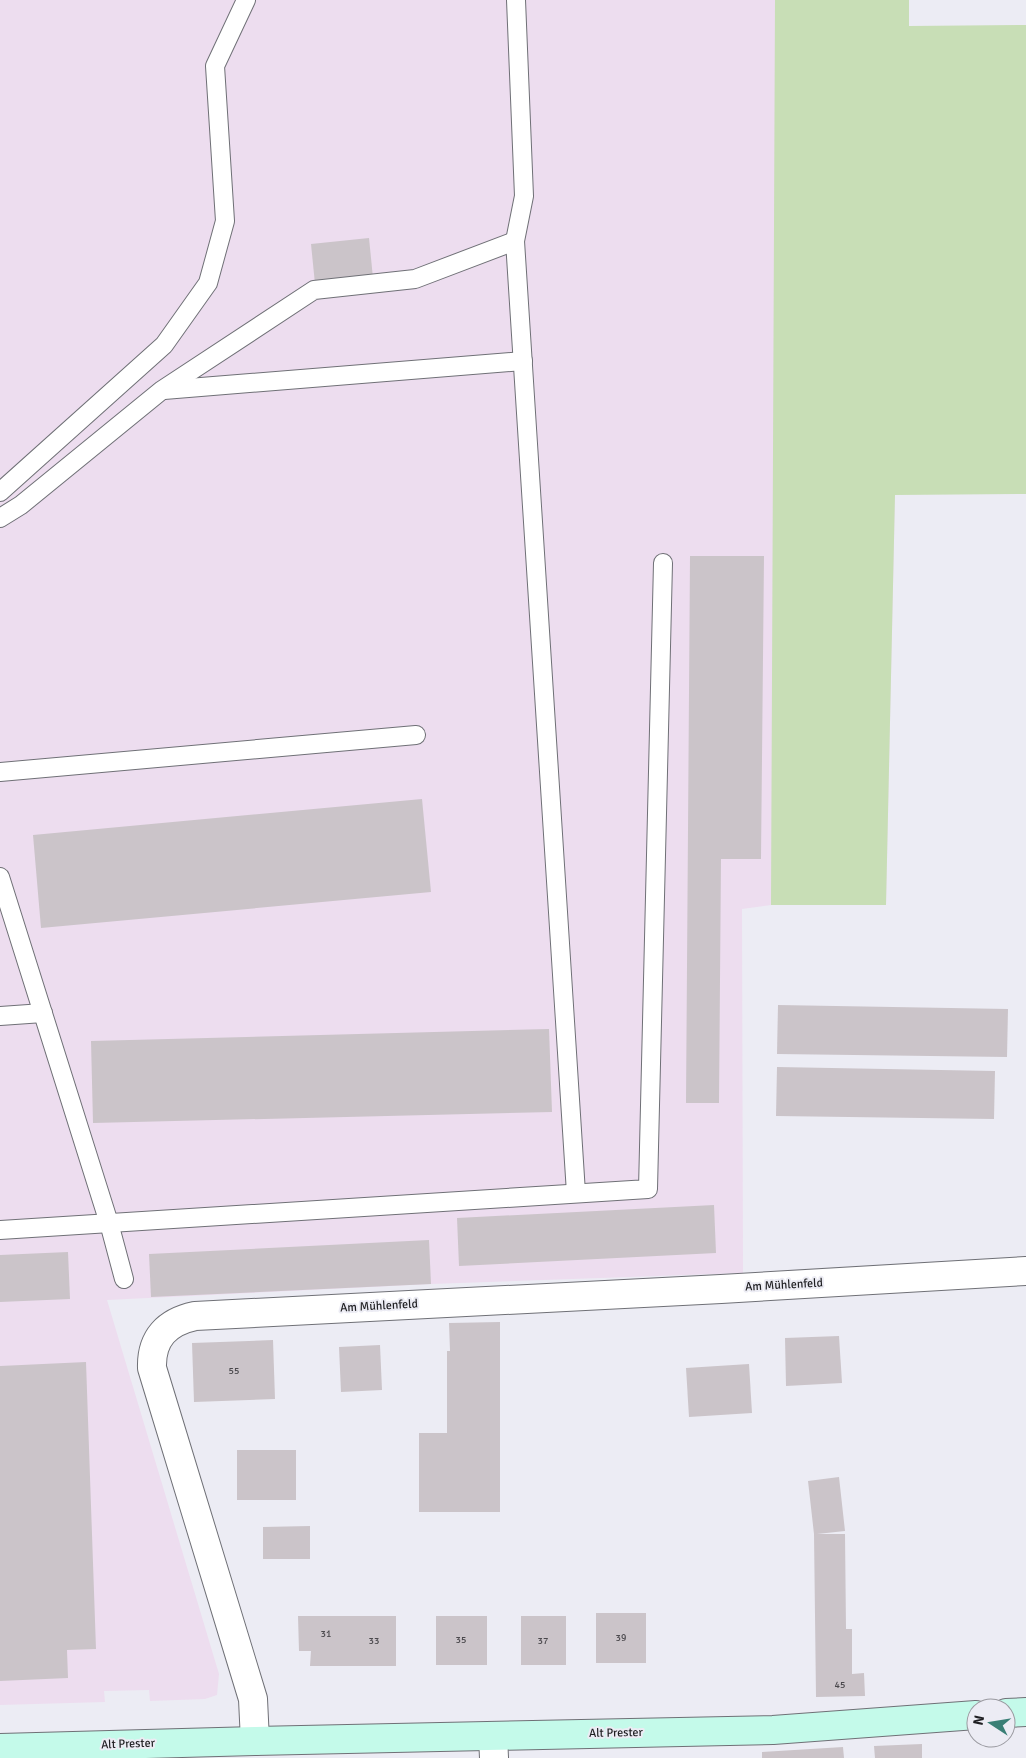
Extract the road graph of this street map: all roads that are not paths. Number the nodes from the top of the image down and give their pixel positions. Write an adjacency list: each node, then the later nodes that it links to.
1 (246, 0): 6 (lane)
2 (516, 0): 3 (lane)
3 (515, 241): 4 (lane); 5 (lane)
4 (523, 361): 5 (lane); 14 (lane)
5 (162, 390): 7 (lane)
6 (0, 492)
7 (0, 518)
8 (663, 563): 14 (lane)
9 (416, 735): 10 (lane)
10 (0, 772)
11 (0, 877): 12 (lane)
12 (43, 1013): 13 (lane); 15 (lane)
13 (0, 1016)
14 (576, 1194): 15 (lane)
15 (109, 1223): 16 (lane); 18 (lane)
16 (0, 1230)
17 (1026, 1271): 22 (street, Am Mühlenfeld)
18 (124, 1279)
19 (966, 1716): 20 (main road, Alt Prester)
20 (493, 1747): 22 (main road, Alt Prester)
21 (0, 1748): 22 (main road, Alt Prester)
22 (255, 1749)

